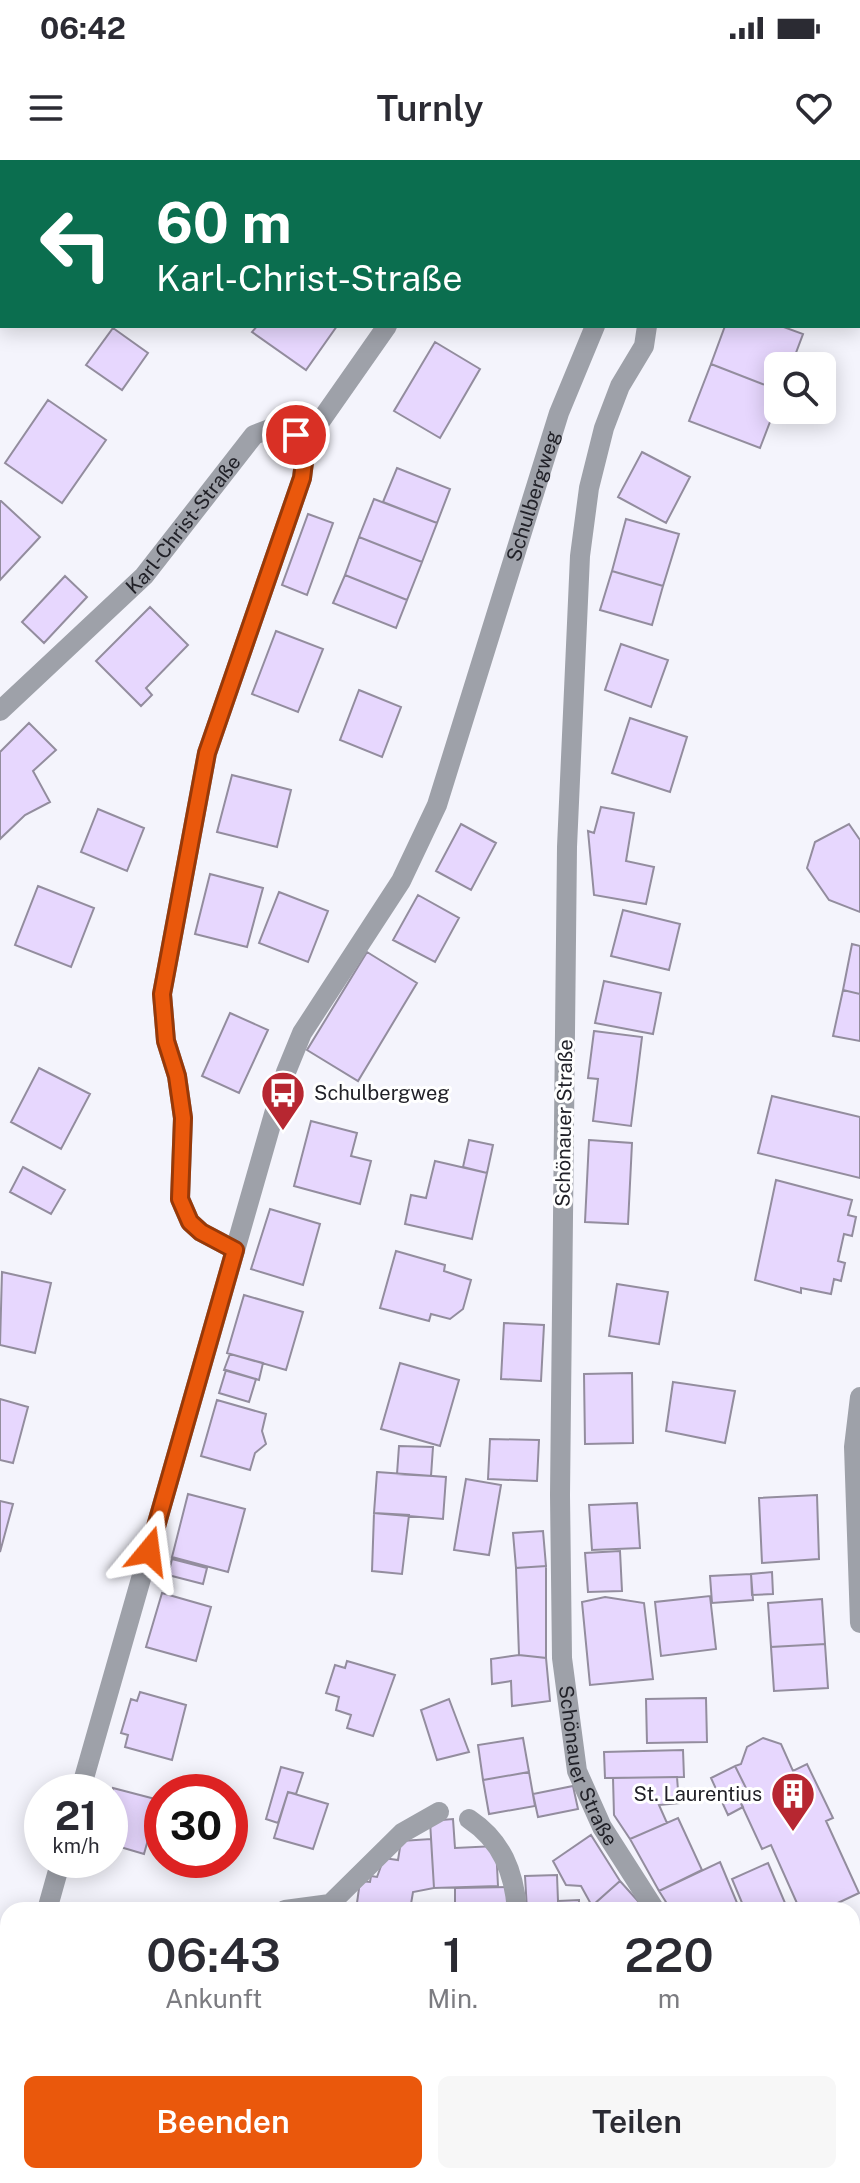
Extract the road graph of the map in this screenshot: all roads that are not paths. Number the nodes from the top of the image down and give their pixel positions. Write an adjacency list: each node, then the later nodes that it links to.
1 (386, 328): 4 (street)
2 (594, 328): 6 (street, Schulbergweg)
3 (647, 328): 16 (street, Schönauer Straße)
4 (303, 446): 5 (street, Karl-Christ-Straße); 6 (street)
5 (0, 711)
6 (235, 1250): 9 (street, Schulbergweg)
7 (860, 1397): 8 (street)
8 (860, 1623)
9 (85, 1774)
10 (439, 1812): 14 (street)
11 (469, 1819): 15 (street)
12 (56, 1878): 13 (street)
13 (49, 1902)
14 (332, 1902)
15 (517, 1902)
16 (650, 1902)

